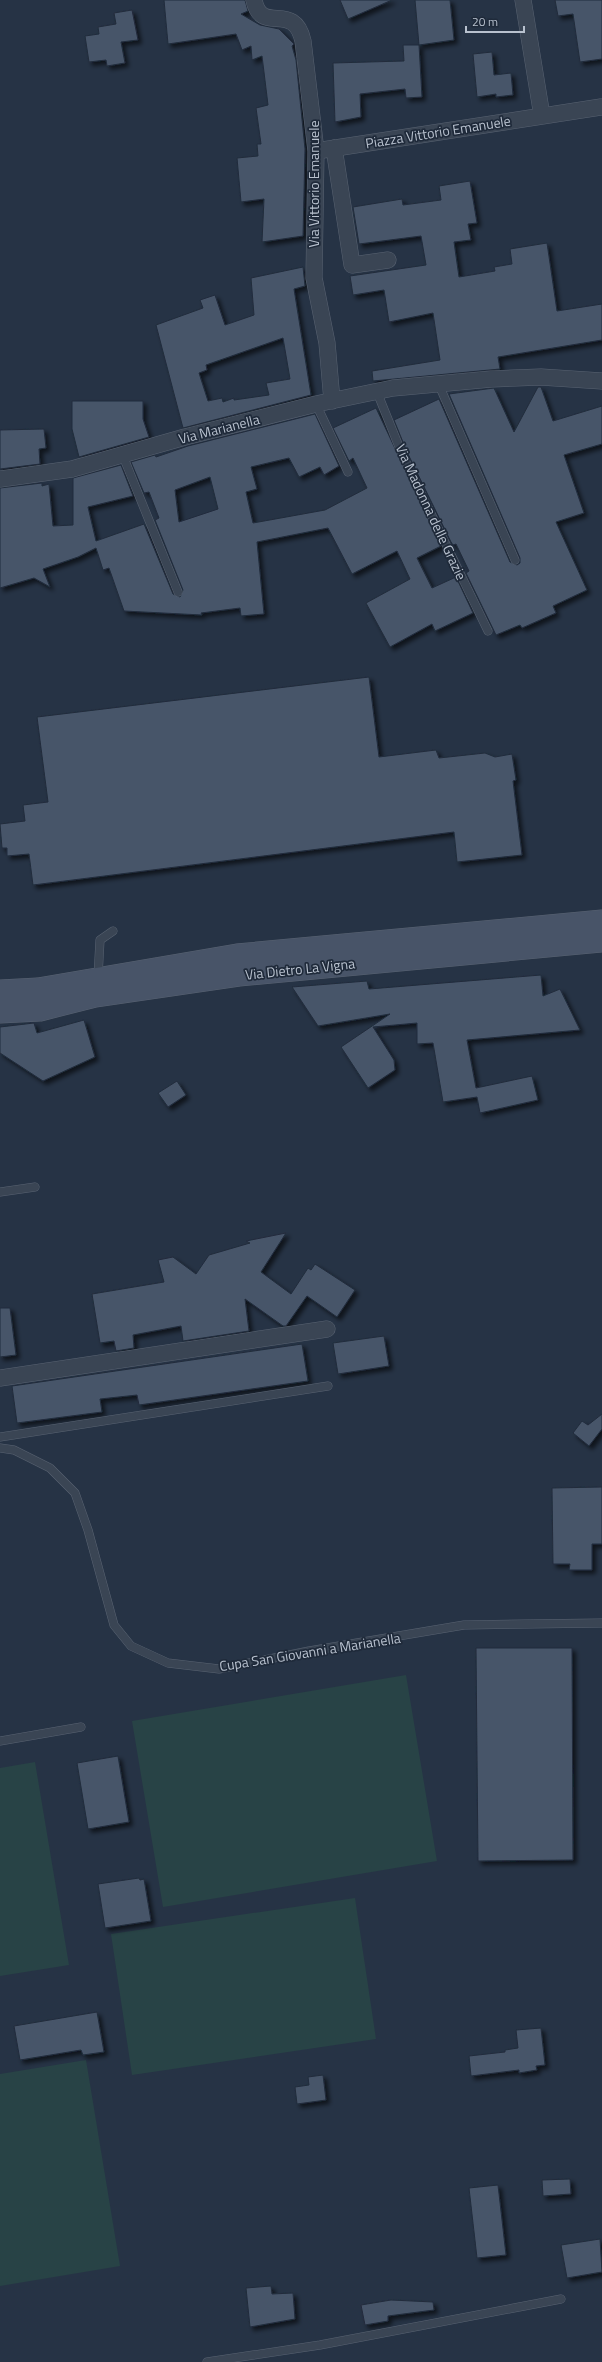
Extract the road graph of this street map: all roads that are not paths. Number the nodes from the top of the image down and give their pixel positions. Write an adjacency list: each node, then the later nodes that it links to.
1 (254, 0): 6 (street, Via Vittorio Emanuele)
2 (523, 0): 4 (street)
3 (601, 107): 4 (street, Piazza Vittorio Emanuele)
4 (542, 116): 5 (street, Piazza Vittorio Emanuele)
5 (334, 148): 6 (street, Piazza Vittorio Emanuele); 7 (street)
6 (316, 151): 11 (street, Via Vittorio Emanuele)
7 (388, 260)
8 (602, 380): 9 (street)
9 (439, 385): 10 (street); 16 (lane)
10 (377, 392): 11 (street); 18 (lane, Via Madonna delle Grazie)
11 (332, 401): 12 (street, Via Marianella)
12 (316, 404): 13 (street, Via Marianella); 14 (lane)
13 (123, 456): 15 (street, Via Marianella); 17 (lane)
14 (348, 472)
15 (0, 478)
16 (516, 560)
17 (178, 592)
18 (488, 631)
19 (602, 921): 22 (street, Via Dietro La Vigna)
20 (113, 931): 22 (lane)
21 (602, 941): 24 (street, Via Dietro La Vigna)
22 (98, 978): 23 (street, Via Dietro La Vigna)
23 (0, 991)
24 (0, 1012)
25 (35, 1187): 26 (lane)
26 (0, 1192)
27 (327, 1329): 28 (street)
28 (0, 1378)
29 (328, 1386): 30 (lane)
30 (0, 1437)
31 (0, 1448): 32 (lane, Cupa San Giovanni a Marianella)
32 (602, 1623)
33 (81, 1727): 34 (lane)
34 (0, 1741)
35 (561, 2298): 36 (lane)
36 (207, 2362)

